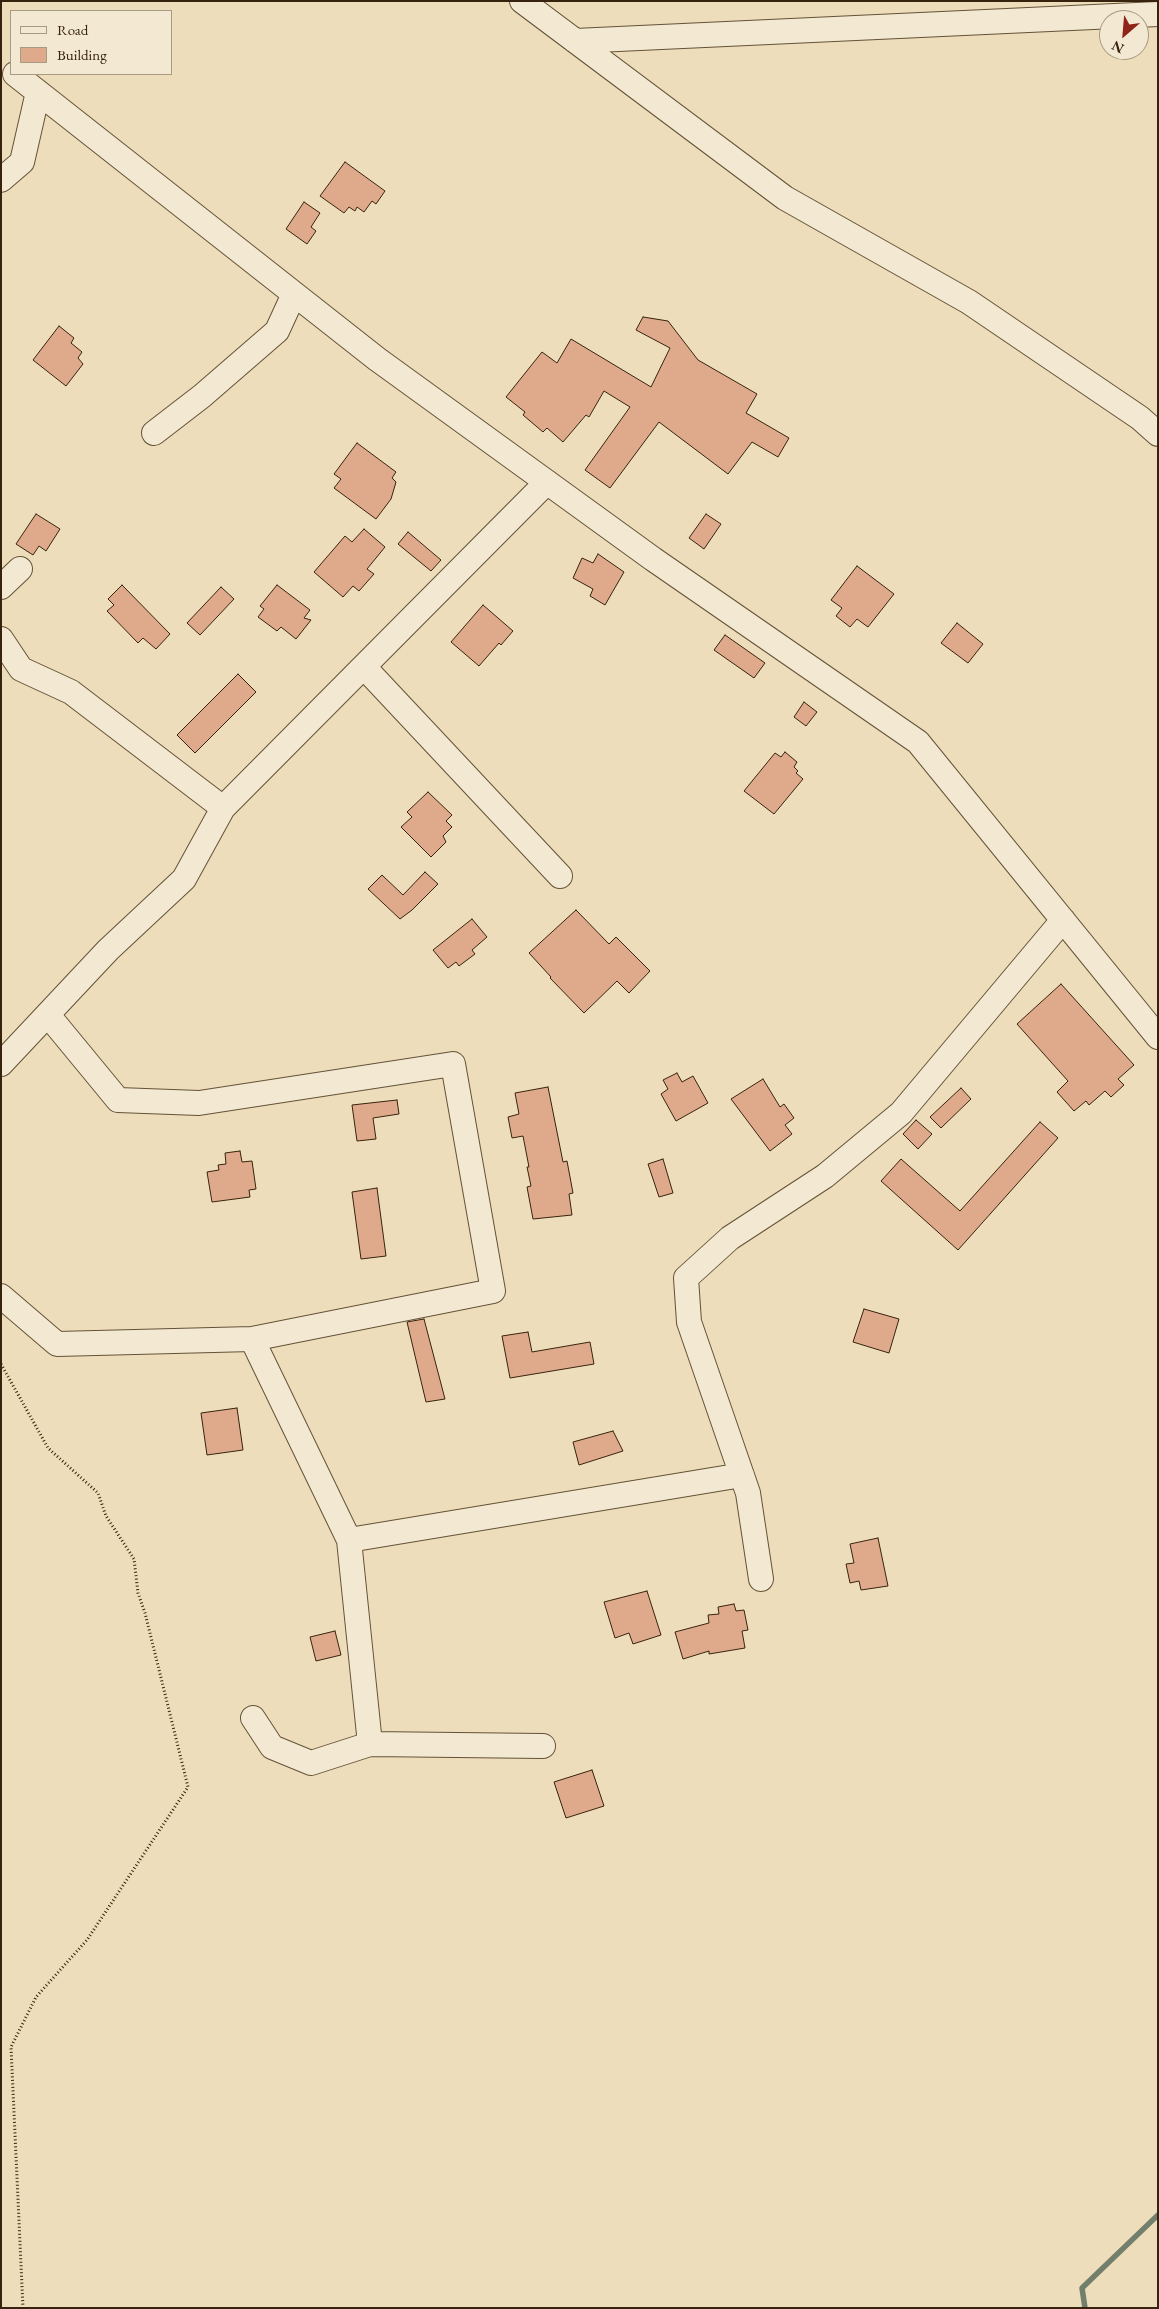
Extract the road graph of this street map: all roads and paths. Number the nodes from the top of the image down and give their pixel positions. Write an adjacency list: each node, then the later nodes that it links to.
1 (522, 1): 3 (street)
2 (1158, 14): 3 (street)
3 (575, 42): 11 (street)
4 (1, 61): 5 (street)
5 (10, 70)
6 (16, 75): 7 (street)
7 (38, 92): 8 (street); 9 (street)
8 (1, 180)
9 (294, 294): 10 (street); 12 (street)
10 (154, 433)
11 (1158, 434)
12 (547, 482): 16 (street); 19 (street)
13 (20, 569): 14 (street)
14 (1, 587)
15 (1, 639): 17 (street)
16 (364, 667): 17 (street); 18 (street)
17 (223, 808): 20 (street)
18 (560, 876)
19 (1063, 920): 21 (street); 26 (street)
20 (48, 1016): 22 (street); 24 (street)
21 (1158, 1037)
22 (1, 1064)
23 (1, 1296): 24 (street)
24 (252, 1338): 27 (street)
25 (1, 1364): 32 (path)
26 (742, 1475): 27 (street); 28 (street)
27 (349, 1540): 30 (street)
28 (761, 1579)
29 (253, 1718): 30 (street)
30 (370, 1744): 31 (street)
31 (543, 1746)
32 (23, 2308)

